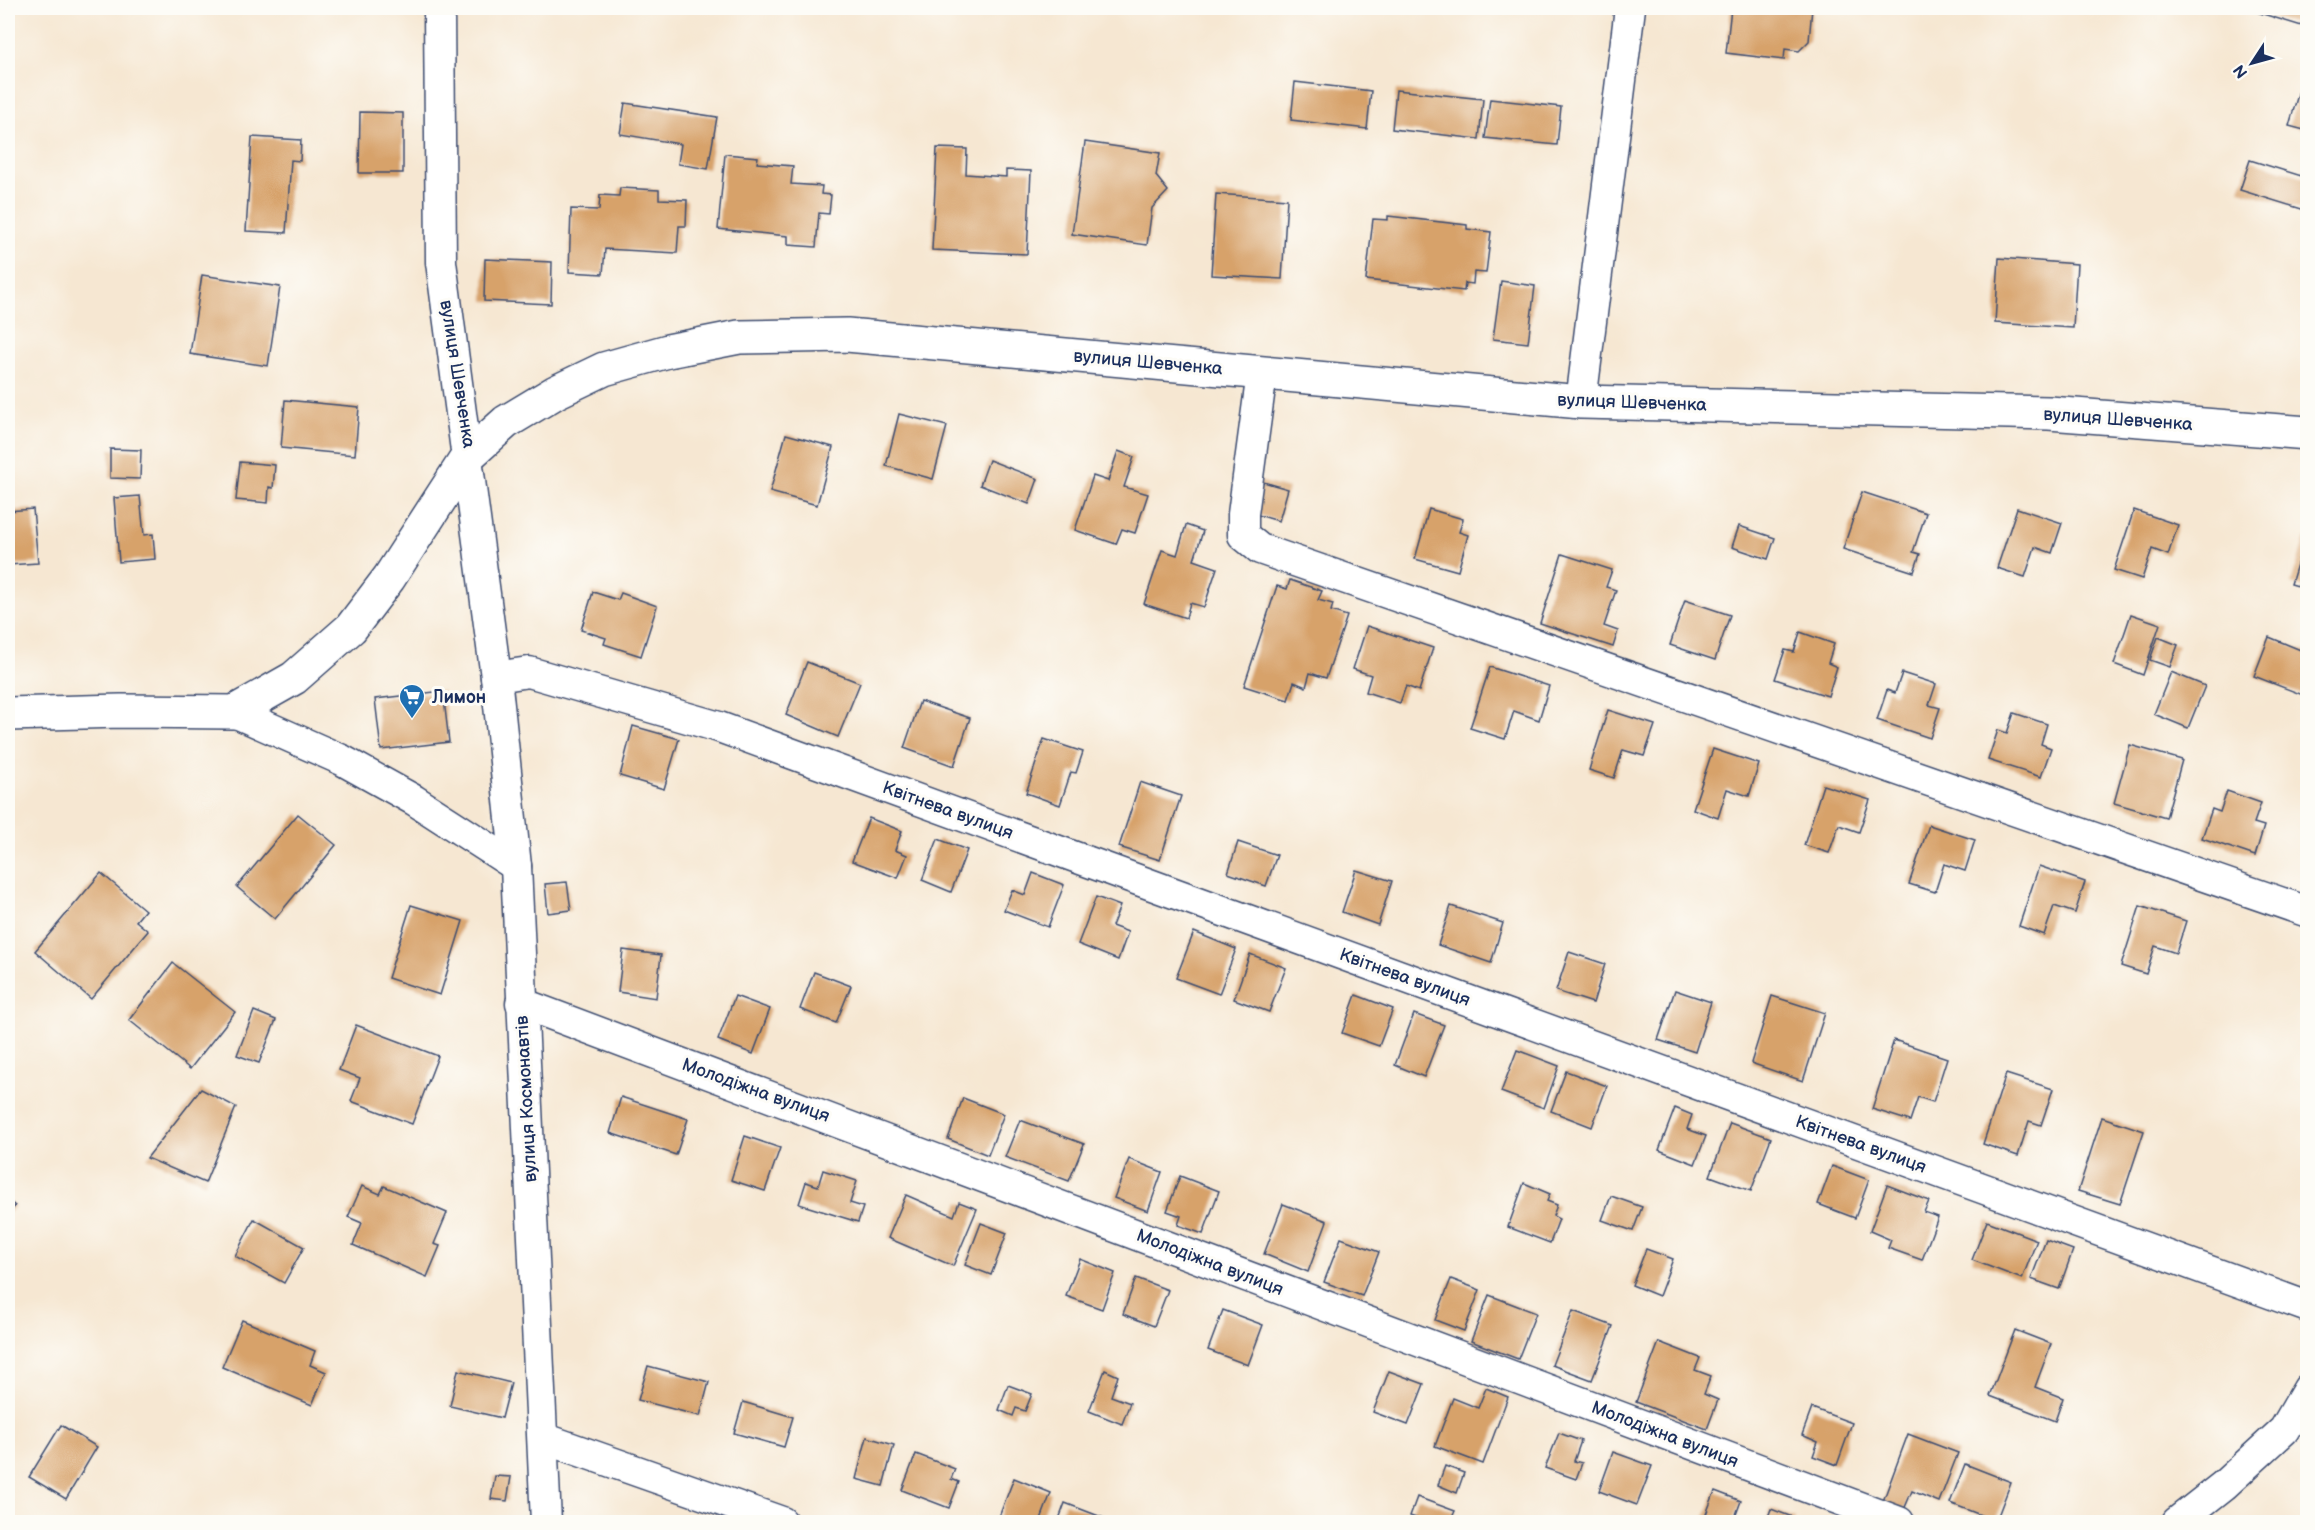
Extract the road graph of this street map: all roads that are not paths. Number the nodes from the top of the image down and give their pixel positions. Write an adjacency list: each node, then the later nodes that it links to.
1 (439, 8): 6 (street, вулиця Шевченка)
2 (1630, 8): 4 (street)
3 (1262, 373): 4 (street, вулиця Шевченка); 6 (street, вулиця Шевченка); 11 (street)
4 (1581, 402): 5 (street, вулиця Шевченка)
5 (2307, 433)
6 (468, 456): 7 (street, вулиця Космонавтів); 8 (street)
7 (496, 676): 10 (street, вулиця Космонавтів); 13 (street, Квітнева вулиця)
8 (234, 712): 9 (street); 10 (street)
9 (8, 714)
10 (516, 866): 12 (street, вулиця Космонавтів)
11 (2307, 912)
12 (521, 1003): 15 (street, вулиця Космонавтів); 18 (street, Молодіжна вулиця)
13 (2307, 1307)
14 (2307, 1389): 19 (street)
15 (543, 1438): 16 (street, вулиця Космонавтів); 17 (street)
16 (546, 1522)
17 (782, 1522)
18 (1899, 1522)
19 (2176, 1522)

